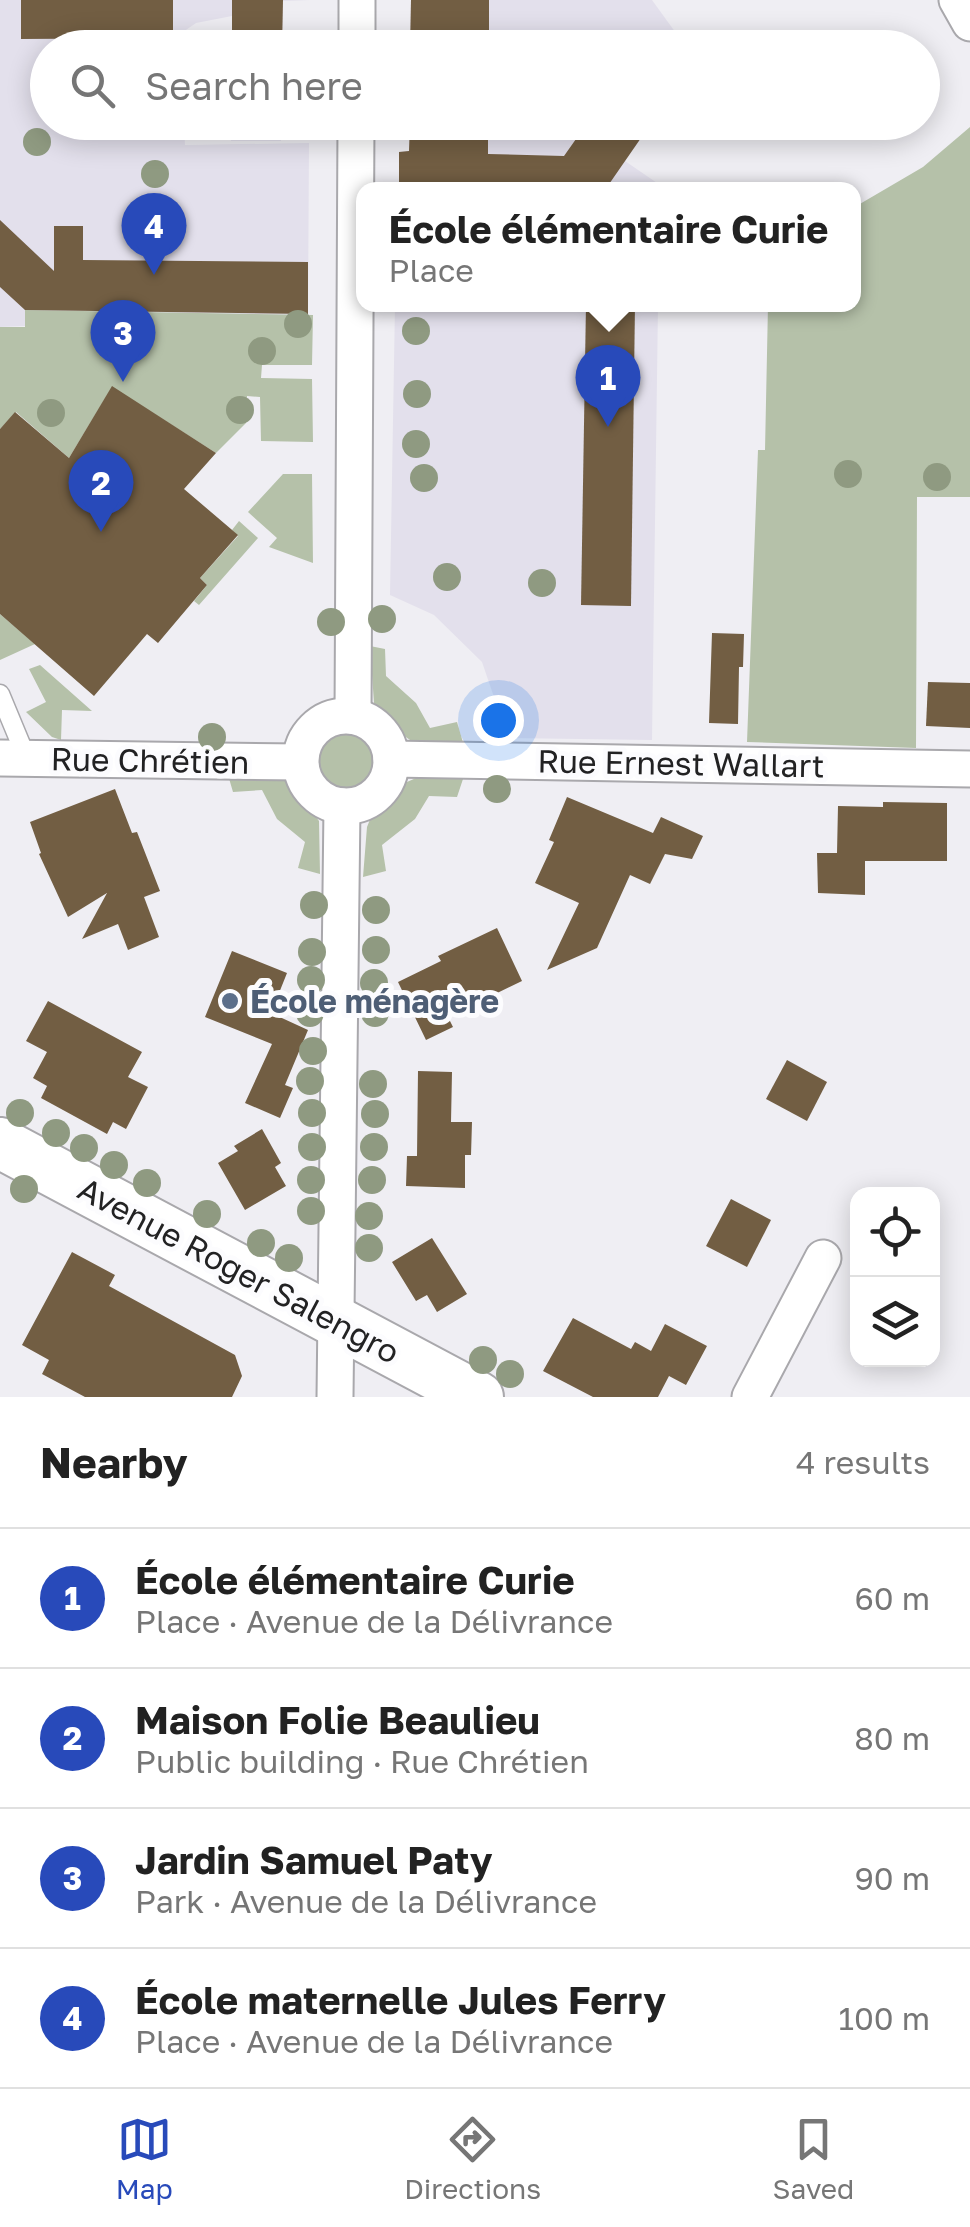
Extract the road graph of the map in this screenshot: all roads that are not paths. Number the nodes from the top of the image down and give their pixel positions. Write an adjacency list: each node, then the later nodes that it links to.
1 (357, 0): 4 (street)
2 (957, 0): 3 (street)
3 (970, 23)
4 (357, 30)
5 (356, 140): 7 (street)
6 (0, 694): 8 (lane)
7 (352, 716): 9 (street); 10 (street)
8 (13, 758): 10 (street, Rue Chrétien)
9 (391, 759): 11 (street, Rue Ernest Wallart); 12 (street)
10 (300, 762): 12 (street)
11 (970, 769)
12 (342, 806): 15 (street)
13 (0, 1143): 15 (street, Avenue Roger Salengro)
14 (823, 1258): 18 (street)
15 (336, 1321): 16 (street); 17 (street, Avenue Roger Salengro)
16 (335, 1397)
17 (478, 1397)
18 (750, 1397)

